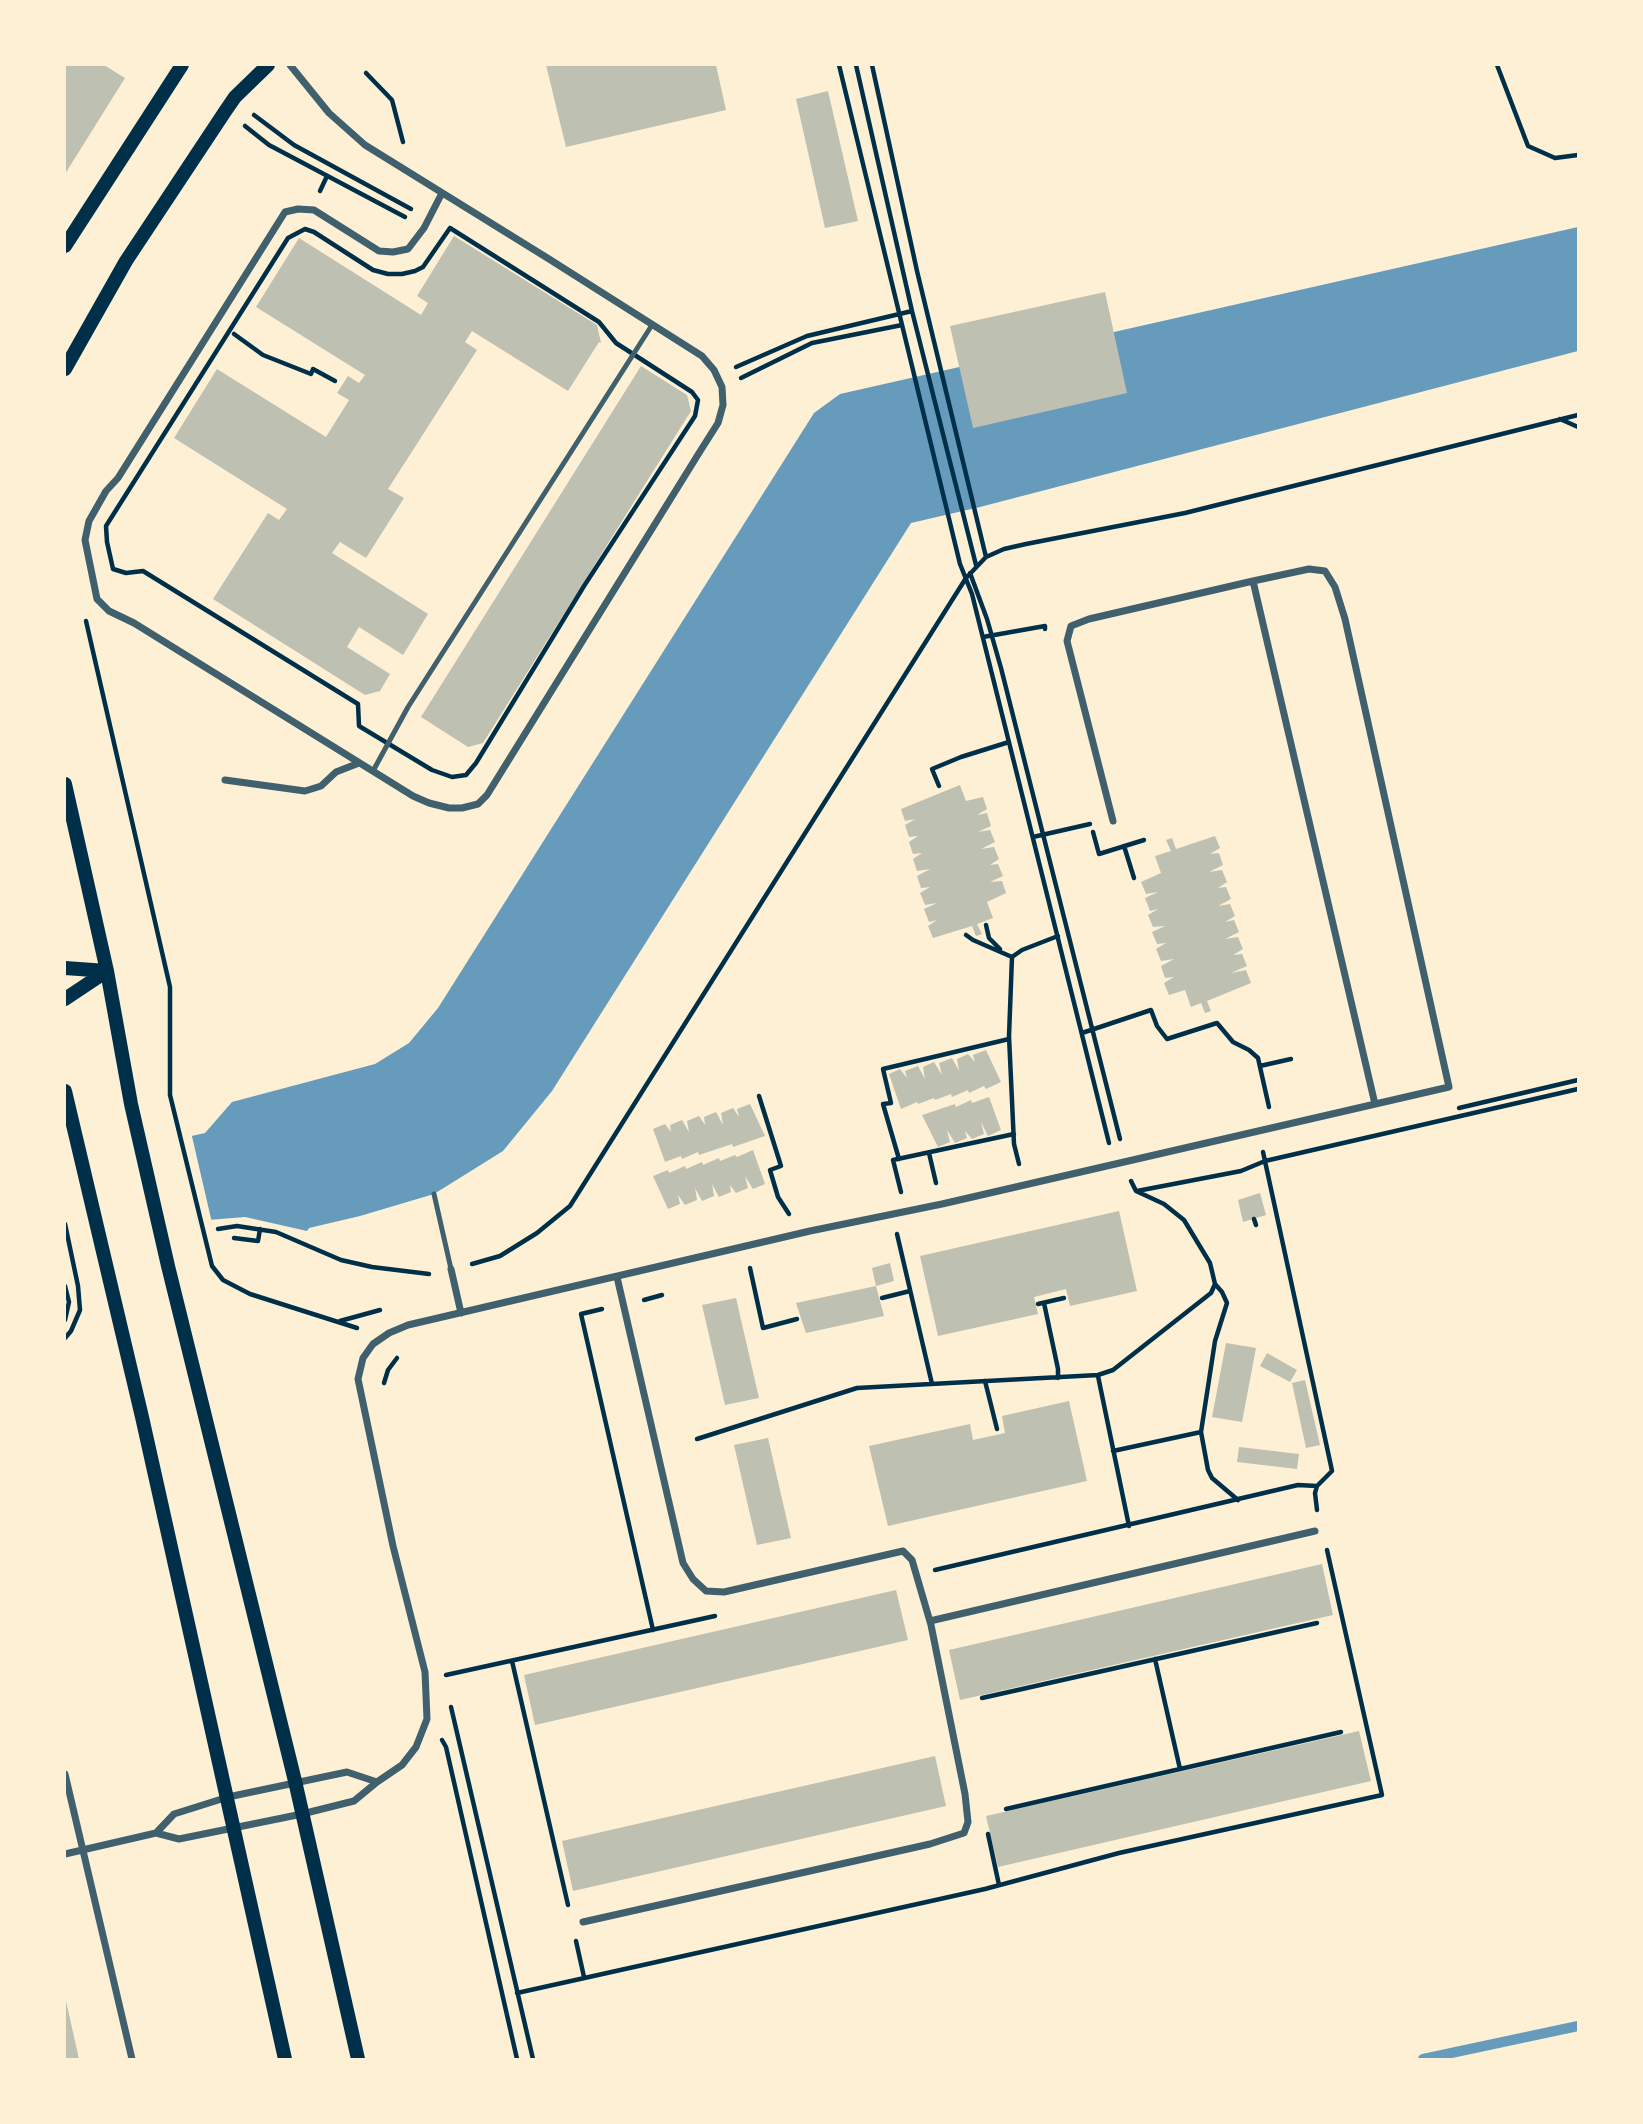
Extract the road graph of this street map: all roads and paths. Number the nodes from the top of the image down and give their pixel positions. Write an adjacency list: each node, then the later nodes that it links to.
1 (182, 65): 17 (main road)
2 (268, 65): 9 (main road)
3 (290, 65): 12 (street)
4 (839, 65): 19 (path)
5 (856, 65): 18 (path)
6 (872, 65): 31 (path)
7 (1497, 65): 11 (path)
8 (366, 73): 12 (path)
9 (235, 97): 10 (main road); 14 (path)
10 (226, 110): 15 (path); 24 (main road)
11 (1578, 155)
12 (405, 170): 13 (street)
13 (442, 193): 14 (street); 21 (street)
14 (428, 219): 15 (street)
15 (424, 228): 16 (path); 42 (street)
16 (442, 239): 22 (path); 23 (path)
17 (65, 246)
18 (913, 312): 19 (path); 32 (path)
19 (900, 315): 20 (path); 26 (path)
20 (902, 324): 26 (path); 34 (path)
21 (652, 325): 23 (lane); 26 (street)
22 (230, 332): 25 (path); 41 (path)
23 (633, 354): 27 (path); 41 (lane)
24 (65, 369)
25 (335, 382)
26 (722, 388): 27 (path); 43 (street)
27 (698, 400): 41 (path)
28 (1578, 415): 29 (path)
29 (1559, 419): 30 (path); 31 (path)
30 (1578, 427)
31 (986, 557): 32 (path)
32 (976, 565): 33 (path)
33 (970, 572): 34 (path); 37 (path)
34 (966, 578): 38 (path); 95 (path)
35 (1253, 581): 47 (street); 69 (street); 69 (street)
36 (85, 615): 108 (path)
37 (991, 635): 38 (path); 39 (path); 48 (path)
38 (983, 637): 40 (path)
39 (1048, 639)
40 (1009, 742): 46 (path); 49 (path)
41 (388, 743): 43 (lane)
42 (359, 763): 43 (street); 44 (street)
43 (373, 771)
44 (225, 779)
45 (65, 784): 59 (main road)
46 (939, 786)
47 (1113, 821)
48 (1044, 834): 49 (path); 51 (path); 61 (path)
49 (1033, 837): 55 (path)
50 (1144, 840): 51 (path)
51 (1124, 846): 52 (path)
52 (1134, 878)
53 (986, 925): 56 (path)
54 (965, 935): 56 (path)
55 (1058, 936): 57 (path); 62 (path)
56 (1003, 952): 57 (path)
57 (1013, 957): 63 (path)
58 (65, 968): 59 (main road)
59 (107, 971): 60 (main road); 136 (main road)
60 (65, 999)
61 (1092, 1029): 62 (path); 65 (path); 72 (path)
62 (1082, 1033): 72 (path)
63 (1009, 1039): 71 (path); 75 (path)
64 (1291, 1059): 65 (path)
65 (1260, 1066): 70 (path)
66 (1578, 1089): 76 (path)
67 (65, 1091): 138 (main road)
68 (759, 1096): 88 (path)
69 (1374, 1104): 70 (street)
70 (1258, 1130): 76 (path); 77 (street)
71 (1014, 1134): 74 (path); 78 (path)
72 (1110, 1144): 73 (path); 77 (path)
73 (1099, 1147)
74 (929, 1153): 75 (path); 80 (path)
75 (899, 1159): 84 (path)
76 (1265, 1161): 83 (path); 120 (path)
77 (1120, 1163): 83 (path); 86 (street)
78 (1013, 1168)
79 (949, 1182): 80 (path)
80 (937, 1185): 81 (path)
81 (925, 1188)
82 (913, 1191): 84 (path)
83 (1136, 1191): 97 (path)
84 (901, 1193): 86 (path)
85 (433, 1194): 95 (lane)
86 (893, 1214): 94 (street); 99 (path)
87 (1254, 1219): 90 (path)
88 (783, 1220)
89 (65, 1224): 109 (path)
90 (1256, 1225)
91 (218, 1229): 92 (path)
92 (260, 1229): 93 (path); 95 (path)
93 (234, 1238)
94 (745, 1247): 96 (street); 106 (path)
95 (451, 1269): 105 (street)
96 (617, 1277): 103 (street); 105 (street)
97 (1215, 1284): 111 (path); 116 (path)
98 (65, 1286): 107 (path)
99 (910, 1291): 101 (path); 114 (path)
100 (662, 1295): 103 (path)
101 (882, 1298)
102 (1064, 1298): 112 (path)
103 (623, 1305): 126 (street); 128 (path)
104 (383, 1309): 108 (path)
105 (461, 1313): 110 (street)
106 (797, 1319)
107 (65, 1320)
108 (340, 1321): 110 (path)
109 (65, 1338)
110 (373, 1344): 132 (street)
111 (1098, 1375): 112 (path); 118 (path)
112 (1058, 1378): 113 (path)
113 (985, 1381): 114 (path); 115 (path)
114 (932, 1384): 117 (path)
115 (997, 1429)
116 (1201, 1432): 118 (path); 119 (path)
117 (697, 1439)
118 (1113, 1451): 121 (path)
119 (1238, 1500)
120 (1318, 1514)
121 (1129, 1526)
122 (1315, 1531): 126 (street)
123 (1324, 1539): 146 (path)
124 (933, 1570): 125 (path)
125 (935, 1582)
126 (930, 1621): 148 (street)
127 (1317, 1623): 129 (path)
128 (653, 1630)
129 (1155, 1658): 131 (path); 134 (path)
130 (512, 1661): 147 (path)
131 (982, 1698)
132 (428, 1719): 137 (street); 155 (path)
133 (1341, 1732): 134 (path)
134 (1180, 1769): 139 (path)
135 (65, 1774): 144 (street)
136 (295, 1781): 137 (street); 138 (street); 140 (main road)
137 (377, 1782): 140 (street)
138 (228, 1797): 141 (main road); 143 (street)
139 (1006, 1809)
140 (302, 1814): 141 (street); 154 (main road)
141 (234, 1828): 143 (street); 153 (main road)
142 (987, 1832): 146 (path)
143 (156, 1833): 144 (street)
144 (84, 1850): 145 (street); 152 (street)
145 (65, 1854)
146 (999, 1885): 150 (path)
147 (569, 1908)
148 (583, 1922)
149 (574, 1931): 150 (path)
150 (584, 1977): 151 (path)
151 (517, 1993)
152 (132, 2059)
153 (285, 2059)
154 (358, 2059)
155 (517, 2059)

